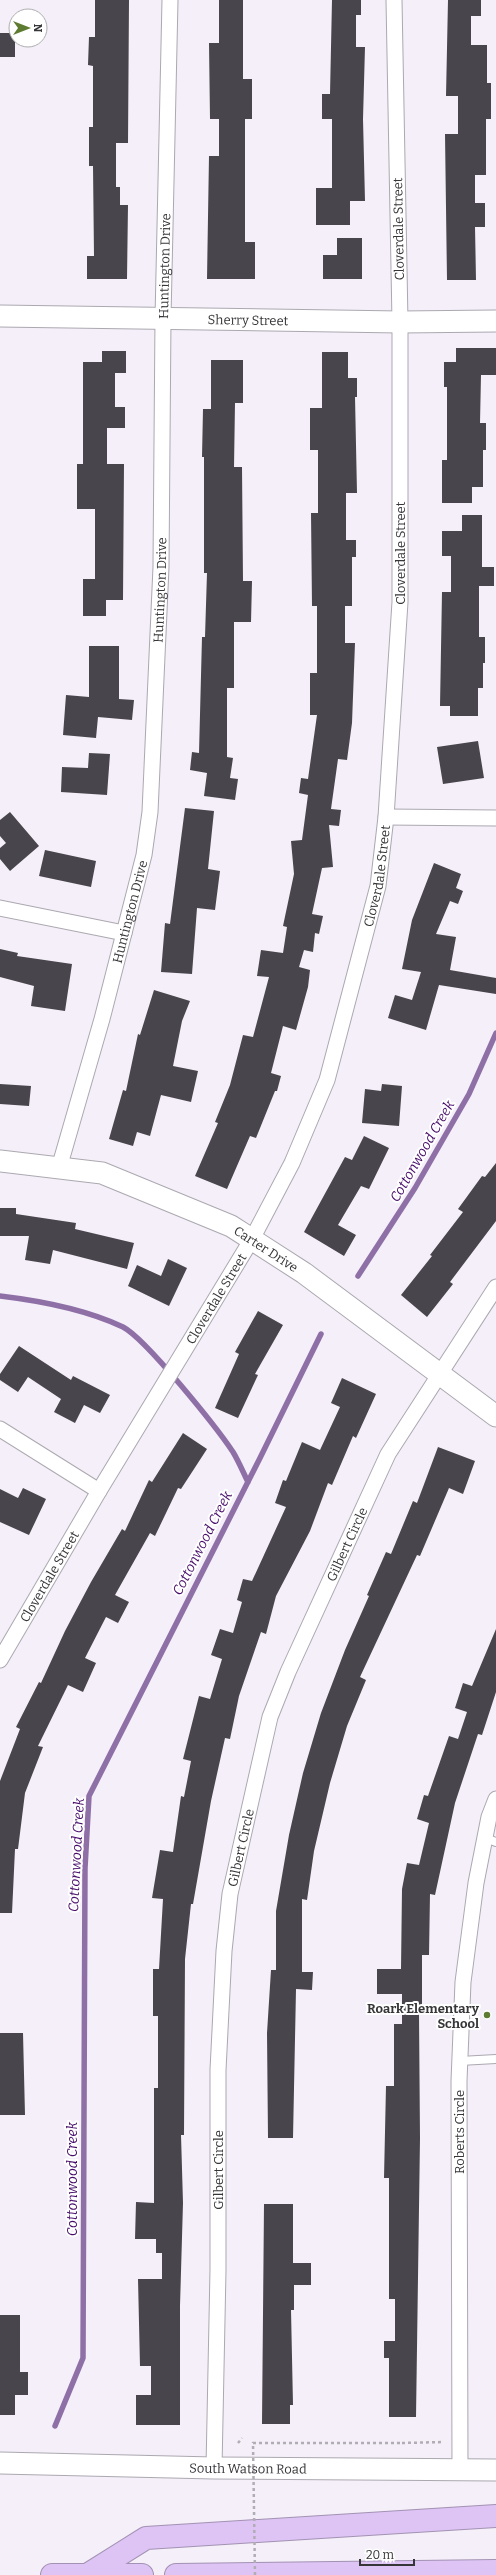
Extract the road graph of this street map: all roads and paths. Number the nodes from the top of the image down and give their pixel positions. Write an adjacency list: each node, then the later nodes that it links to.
1 (170, 0): 4 (street, Huntington Drive)
2 (394, 0): 6 (street, Cloverdale Street)
3 (0, 316): 4 (street, Sherry Street)
4 (163, 318): 6 (street, Sherry Street); 10 (street, Huntington Drive)
5 (496, 321): 6 (street, Sherry Street)
6 (400, 322): 7 (street, Cloverdale Street)
7 (386, 817): 8 (street); 13 (street, Cloverdale Street)
8 (496, 818)
9 (0, 908): 10 (street)
10 (124, 933): 12 (street, Huntington Drive)
11 (0, 1161): 12 (street, Carter Drive)
12 (59, 1168): 13 (street, Carter Drive)
13 (252, 1239): 15 (street, Carter Drive); 18 (street, Cloverdale Street)
14 (496, 1287): 15 (street, Gilbert Circle)
15 (439, 1374): 16 (street, Carter Drive); 28 (street, Gilbert Circle)
16 (496, 1416)
17 (0, 1429): 18 (street)
18 (98, 1491): 19 (street, Cloverdale Street)
19 (0, 1660)
20 (496, 1799): 21 (street, Roberts Circle)
21 (491, 1840): 23 (street, Roberts Circle)
22 (496, 2059): 23 (lane)
23 (460, 2061): 29 (street, Roberts Circle)
24 (242, 2438): 26 (path)
25 (444, 2442): 37 (path, bridge)
26 (238, 2443)
27 (0, 2463): 28 (street, South Watson Road)
28 (214, 2468): 29 (street, South Watson Road)
29 (460, 2469): 30 (street, South Watson Road)
30 (496, 2470)
31 (496, 2516): 34 (highway)
32 (496, 2571): 36 (highway)
33 (52, 2575): 34 (highway)
34 (87, 2575): 35 (highway)
35 (142, 2575)
36 (176, 2575)
37 (255, 2575)

